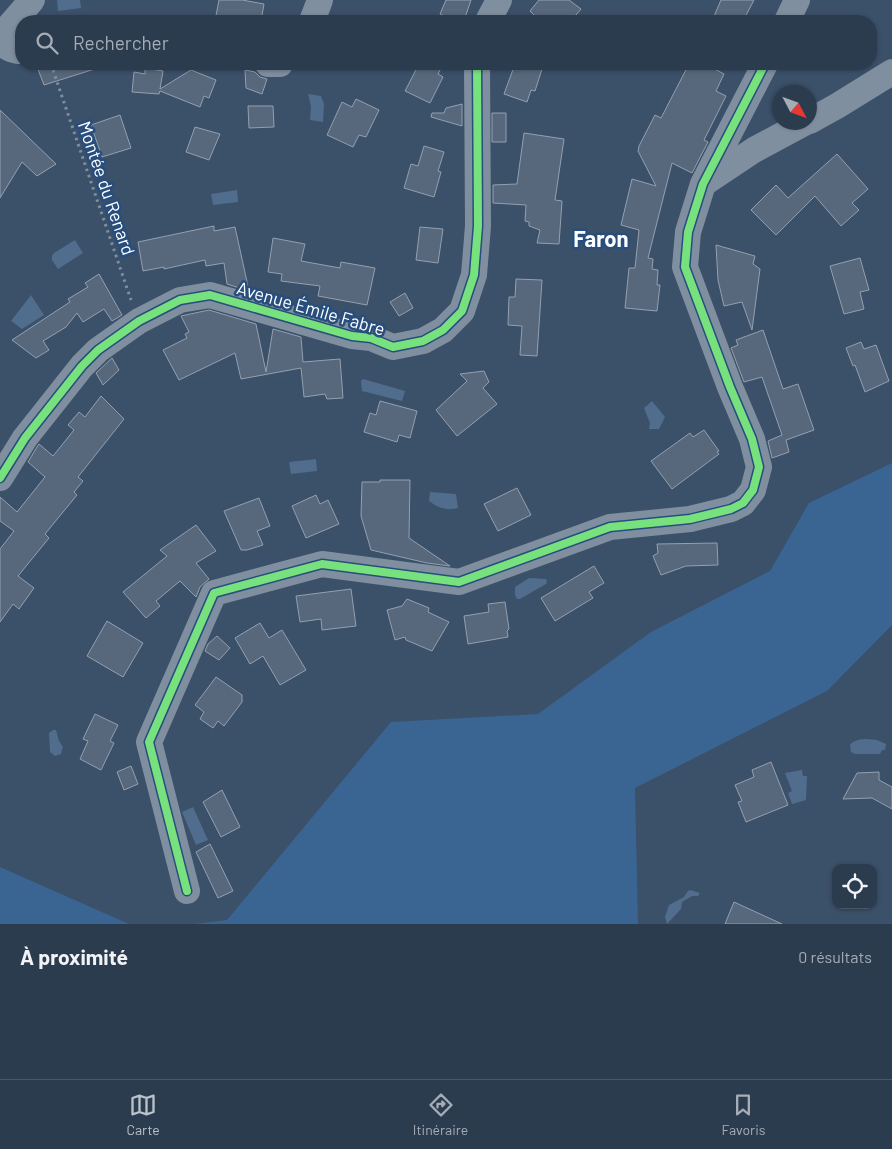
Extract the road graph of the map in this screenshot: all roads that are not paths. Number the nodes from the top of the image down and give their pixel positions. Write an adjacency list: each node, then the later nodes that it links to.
1 (32, 0): 5 (street)
2 (320, 0): 6 (street)
3 (499, 0): 7 (street)
4 (797, 0): 8 (street)
5 (25, 15)
6 (314, 15)
7 (491, 15)
8 (790, 15)
9 (15, 35): 10 (street)
10 (9, 47)
11 (477, 70): 17 (street, Avenue Émile Fabre)
12 (762, 70): 16 (street)
13 (892, 72): 14 (street)
14 (817, 117)
15 (791, 130): 16 (street)
16 (703, 184): 18 (street)
17 (0, 478)
18 (187, 891)

